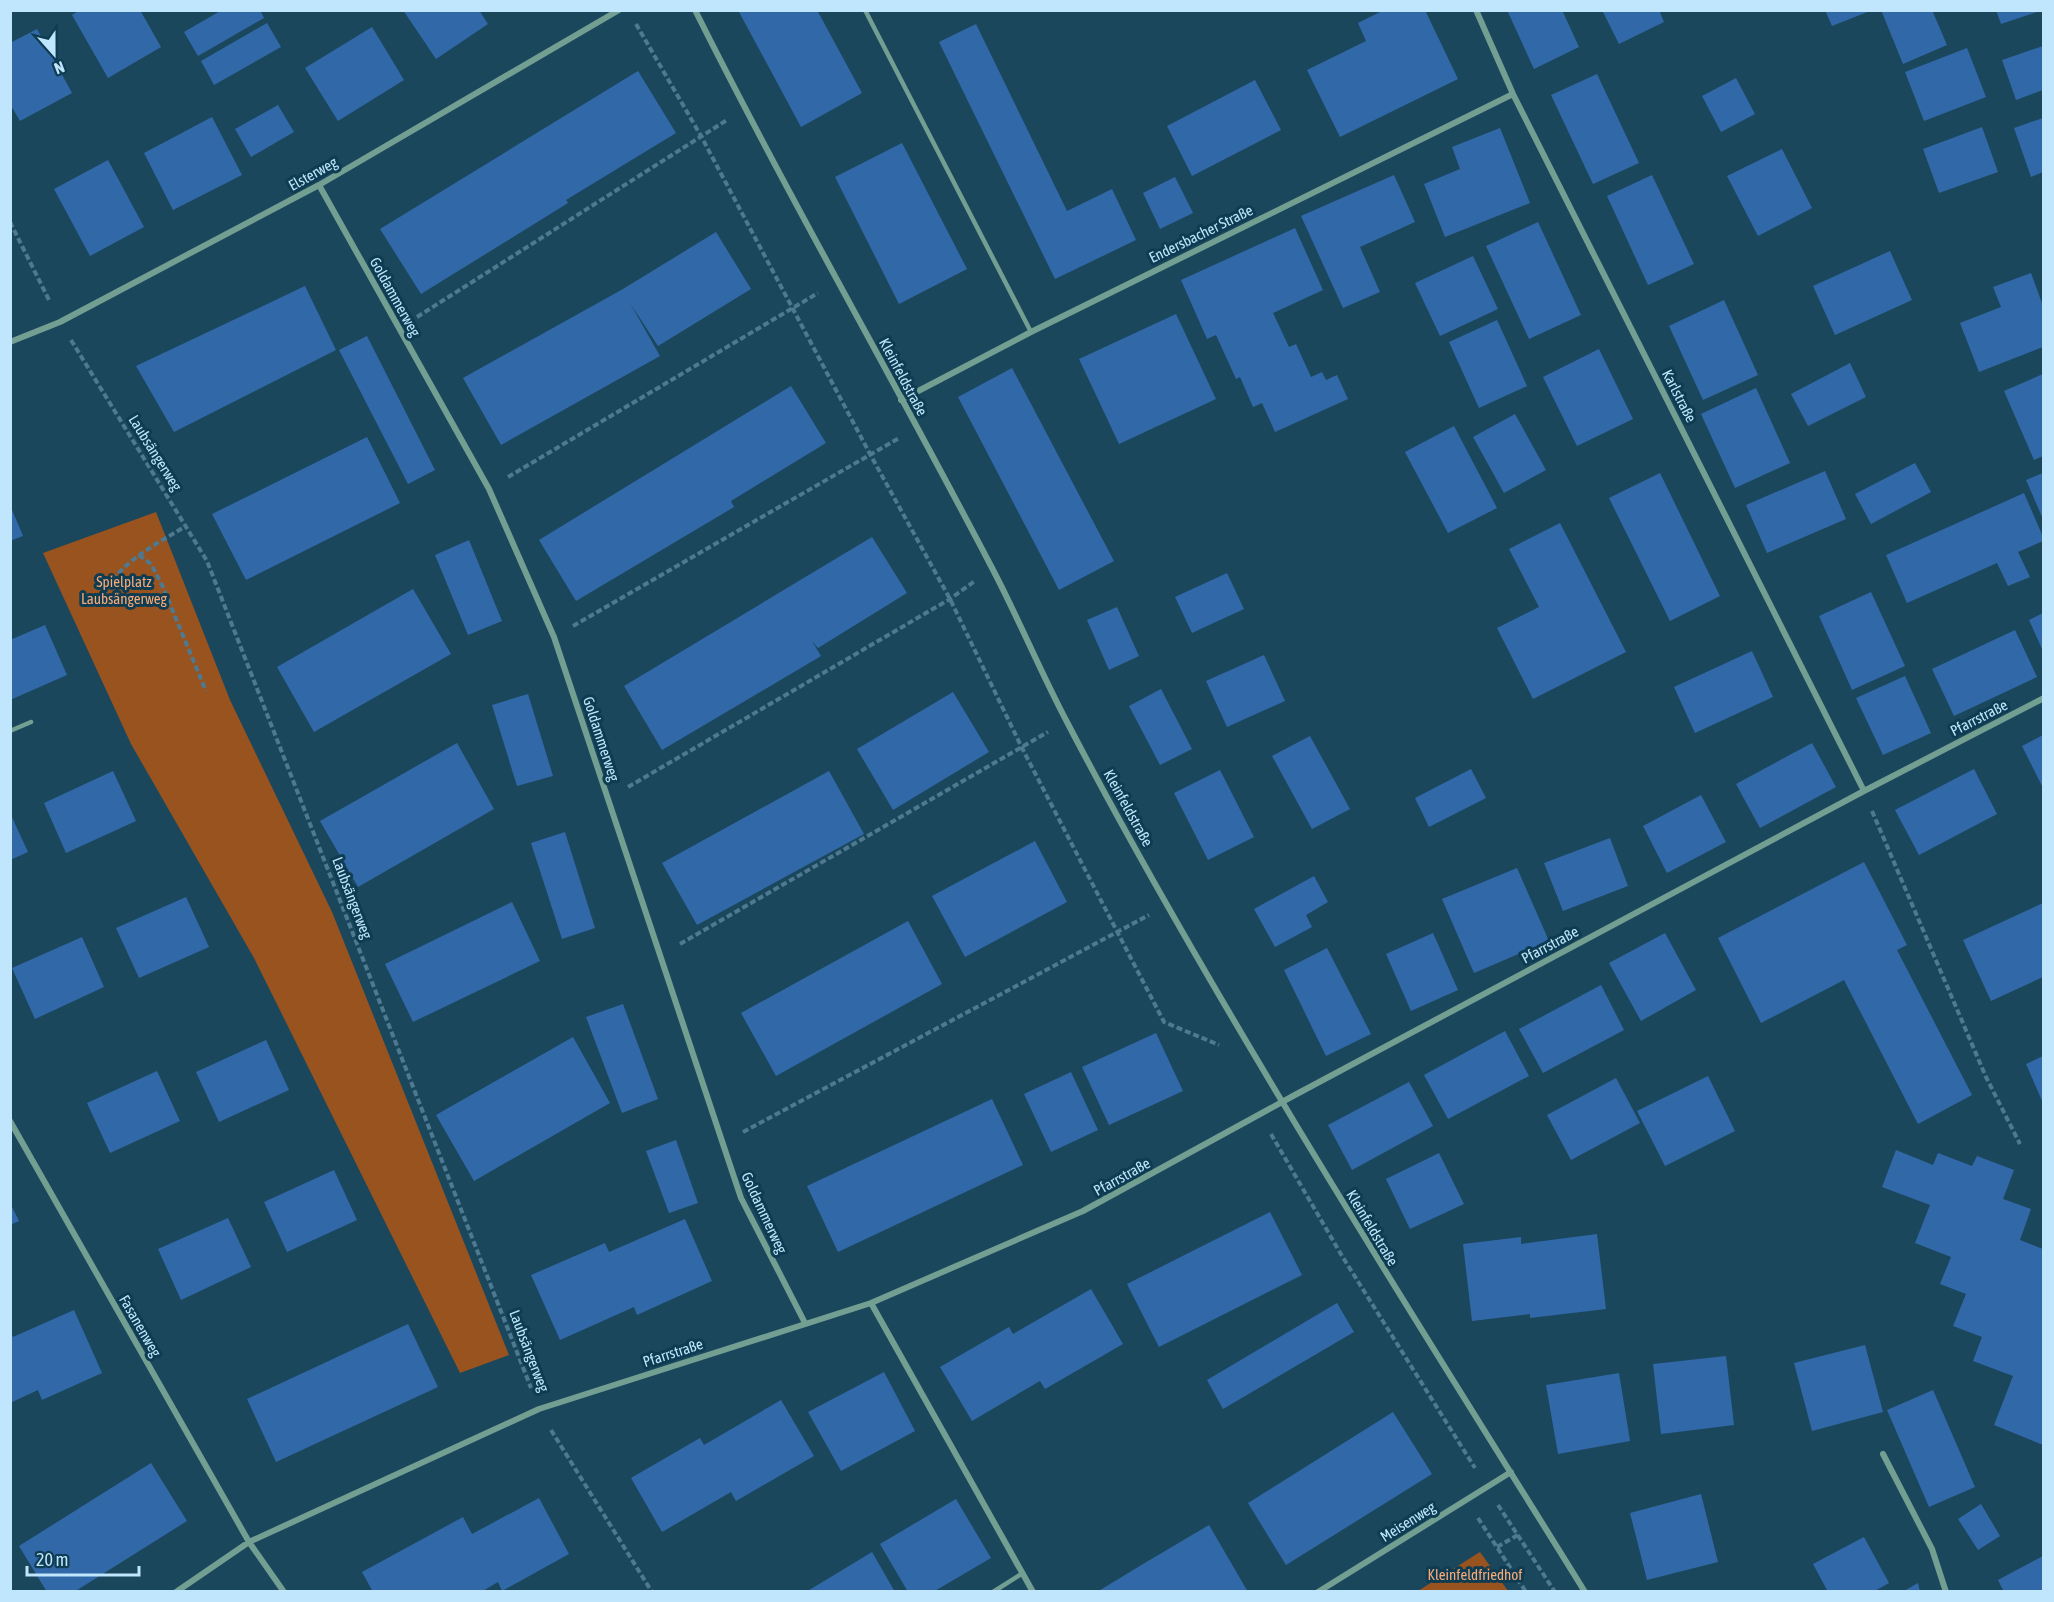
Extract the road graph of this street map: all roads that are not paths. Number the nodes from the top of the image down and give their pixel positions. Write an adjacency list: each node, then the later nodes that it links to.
1 (619, 10): 6 (street, Elsterweg)
2 (695, 10): 9 (street, Kleinfeldstraße)
3 (865, 10): 7 (lane)
4 (1476, 10): 5 (street, Karlstraße)
5 (1513, 94): 7 (street, Endersbacher Straße); 13 (street, Karlstraße)
6 (320, 185): 8 (street, Elsterweg); 17 (street, Goldammerweg)
7 (1031, 332): 9 (street, Endersbacher Straße)
8 (10, 342)
9 (901, 400): 14 (street, Kleinfeldstraße)
10 (2043, 698): 13 (street, Pfarrstraße)
11 (31, 722): 12 (lane)
12 (10, 731)
13 (1864, 791): 14 (street, Pfarrstraße)
14 (1282, 1102): 16 (street, Pfarrstraße); 19 (street, Kleinfeldstraße)
15 (10, 1121): 20 (street, Fasanenweg)
16 (871, 1303): 17 (street, Pfarrstraße); 21 (street)
17 (805, 1323): 20 (street, Pfarrstraße)
18 (1883, 1454): 28 (street)
19 (1511, 1472): 26 (street, Meisenweg); 27 (street, Kleinfeldstraße)
20 (249, 1542): 22 (street, Pfarrstraße); 23 (street)
21 (1023, 1573): 24 (lane); 25 (street)
22 (176, 1592)
23 (284, 1592)
24 (993, 1592)
25 (1033, 1592)
26 (1318, 1592)
27 (1585, 1592)
28 (1946, 1592)

